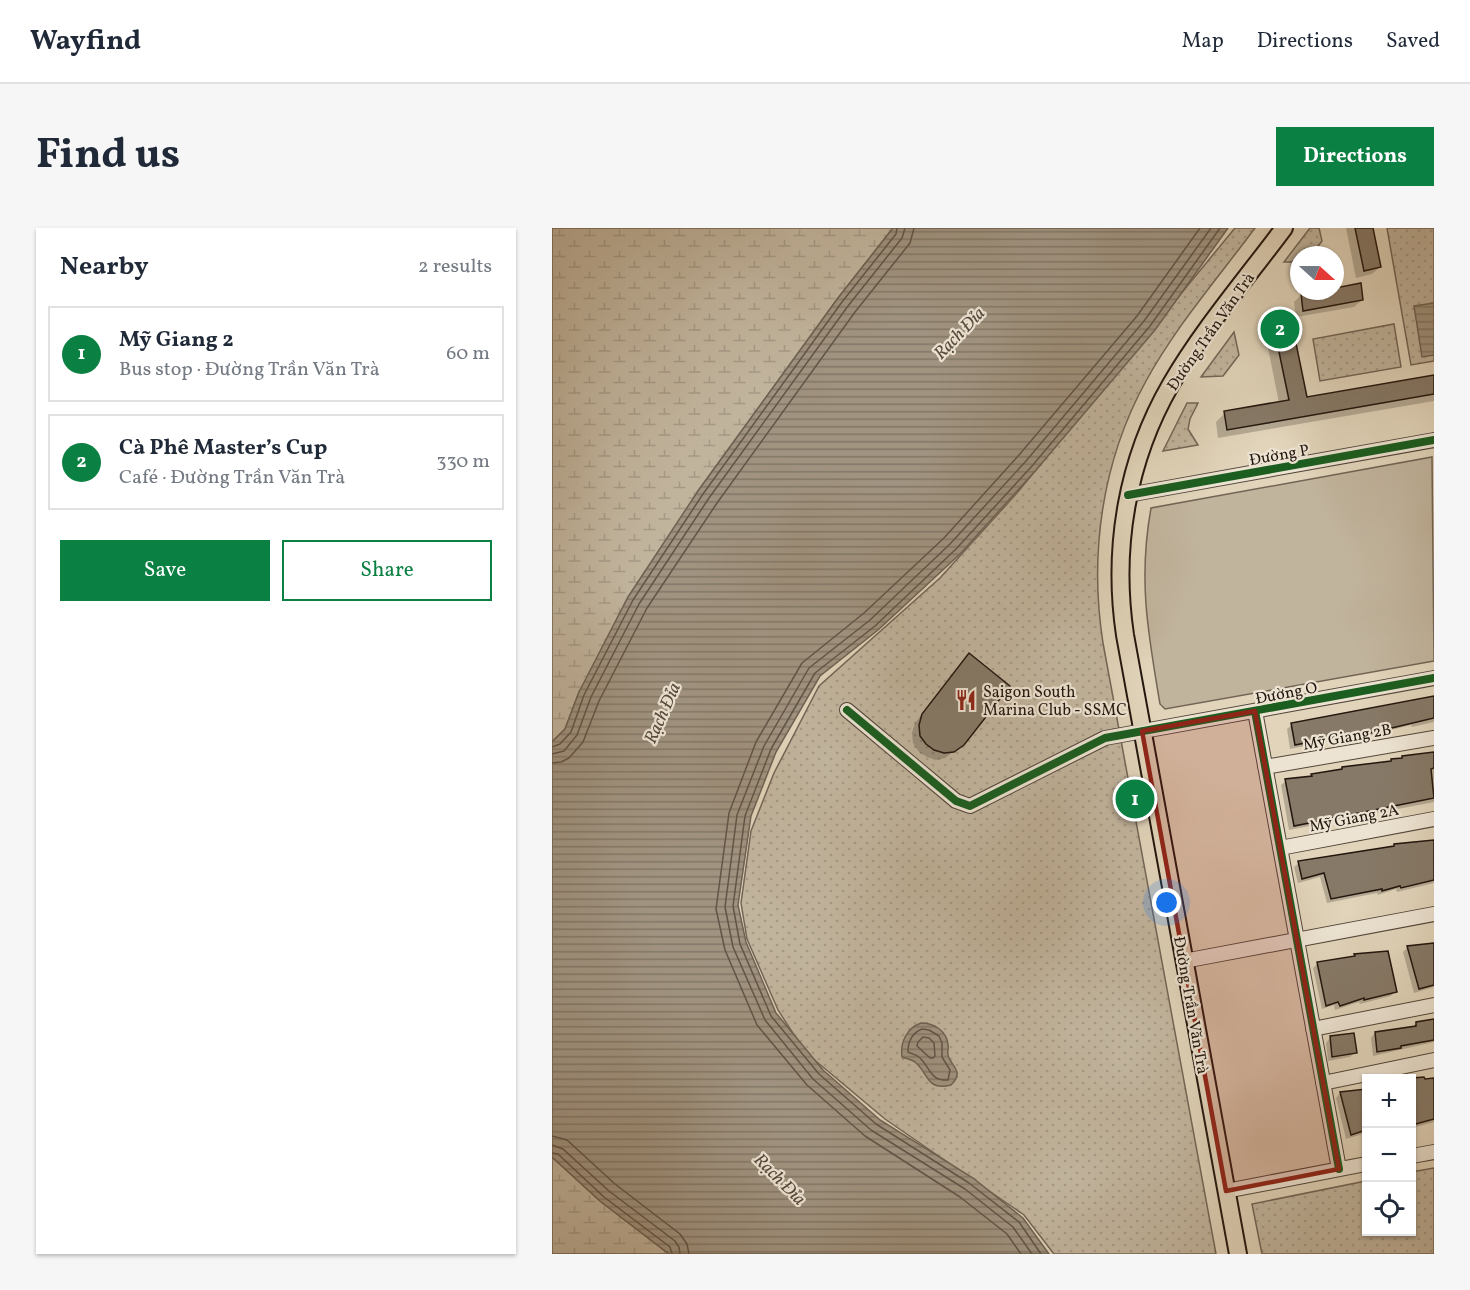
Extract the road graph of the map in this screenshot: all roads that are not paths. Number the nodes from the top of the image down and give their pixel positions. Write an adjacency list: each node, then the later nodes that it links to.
1 (1284, 228): 3 (main road, Đường Trần Văn Trà)
2 (1434, 440): 3 (street, Đường P)
3 (1128, 495): 7 (main road, Đường Trần Văn Trà)
4 (1434, 678): 6 (street, Đường O)
5 (847, 710): 7 (street, Đường O)
6 (1255, 711): 7 (street, Đường O); 9 (street)
7 (1142, 731): 14 (main road, Đường Trần Văn Trà)
8 (1434, 738): 9 (street, Mỹ Giang 2B)
9 (1265, 767): 11 (street)
10 (1434, 819): 11 (street, Mỹ Giang 2A)
11 (1280, 848): 13 (street)
12 (1434, 914): 13 (street)
13 (1297, 940): 14 (street); 16 (street)
14 (1184, 961): 23 (main road, Đường Trần Văn Trà)
15 (1434, 1005): 16 (street)
16 (1313, 1029): 18 (street)
17 (1434, 1060): 18 (street)
18 (1323, 1083): 22 (street)
19 (1434, 1152): 20 (street)
20 (1416, 1155)
21 (1362, 1165): 22 (street)
22 (1339, 1169): 23 (street)
23 (1226, 1191): 24 (main road, Đường Trần Văn Trà)
24 (1238, 1254)

